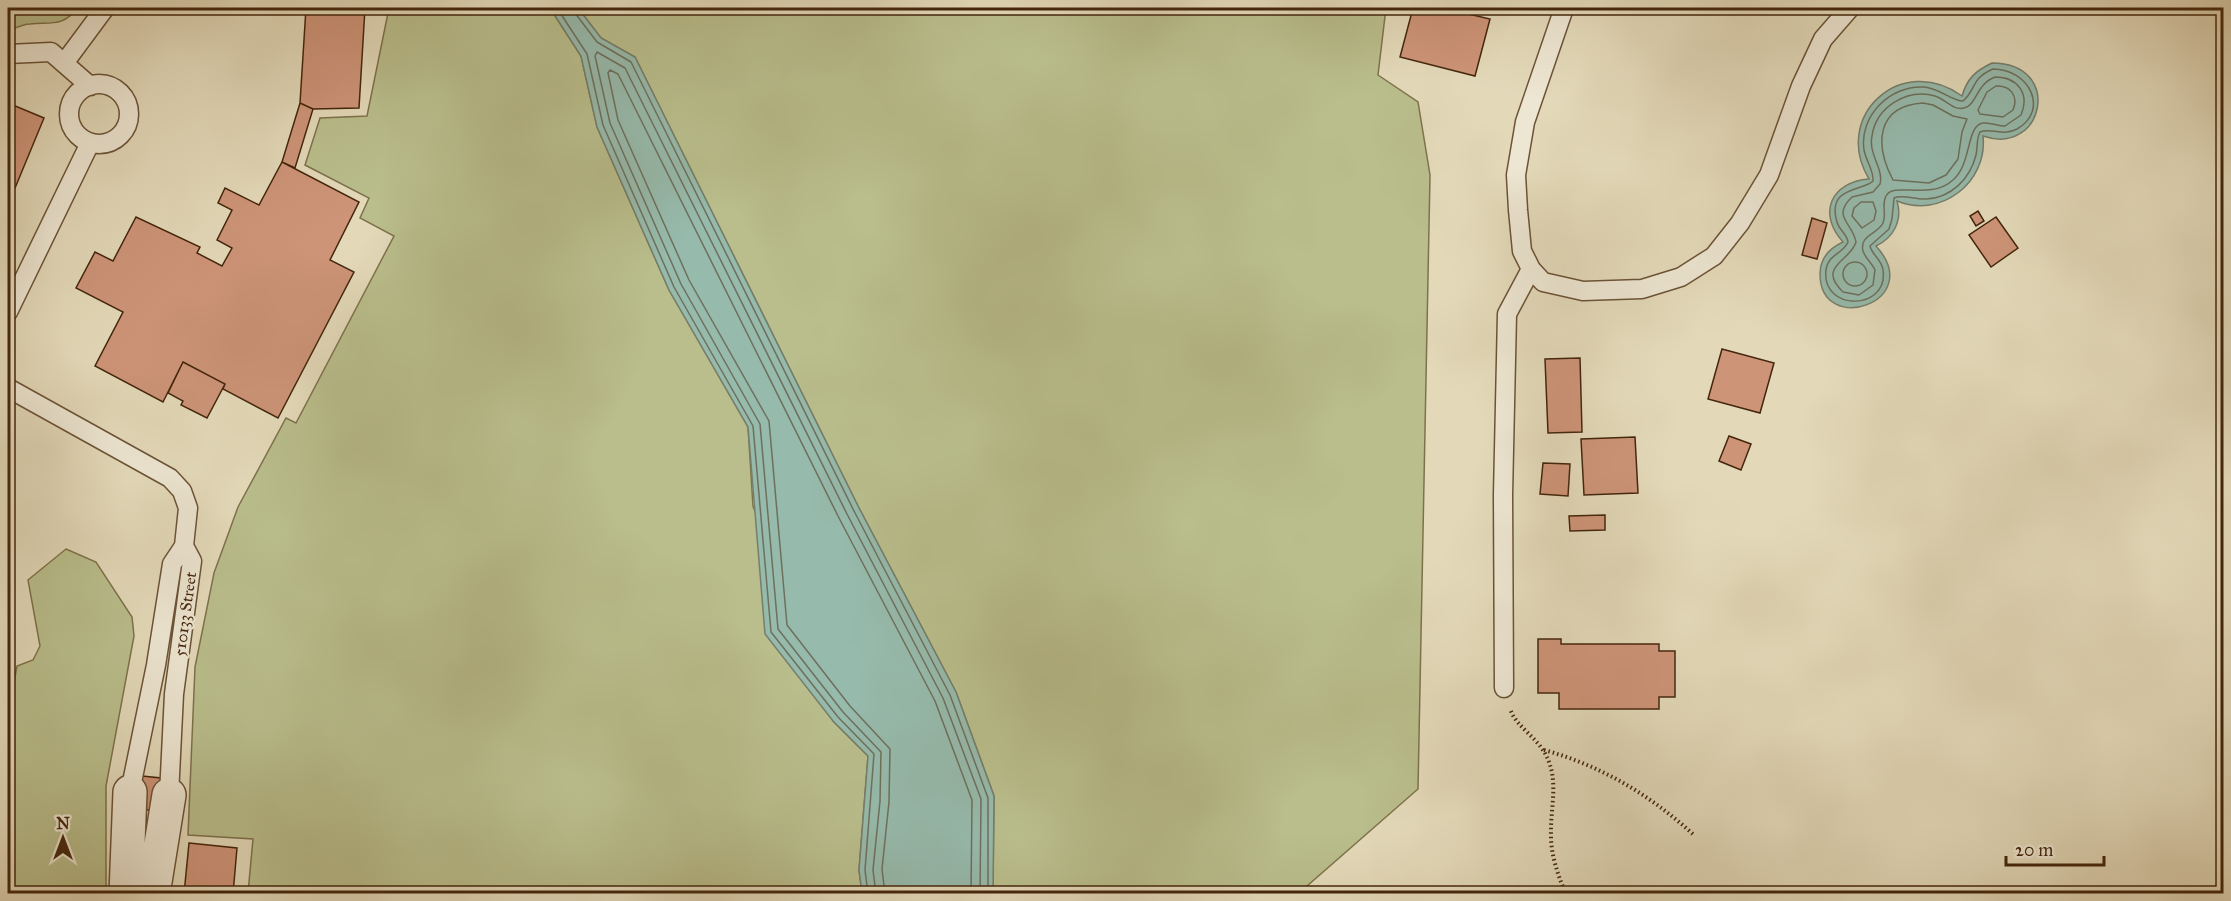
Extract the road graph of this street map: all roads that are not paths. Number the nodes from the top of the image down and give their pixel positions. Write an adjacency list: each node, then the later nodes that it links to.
1 (105, 8): 5 (lane)
2 (1564, 8): 8 (lane)
3 (1850, 8): 8 (lane)
4 (8, 54): 5 (lane)
5 (65, 62): 6 (lane)
6 (90, 86): 7 (lane); 7 (lane)
7 (90, 143): 9 (lane)
8 (1531, 269): 12 (lane)
9 (8, 312)
10 (8, 388): 11 (lane)
11 (184, 546): 13 (lane, 510133 Street); 14 (lane, 510133 Street)
12 (1504, 688)
13 (130, 792): 15 (street, 510133 Street)
14 (169, 795): 16 (street, 510133 Street)
15 (126, 894)
16 (153, 894)

